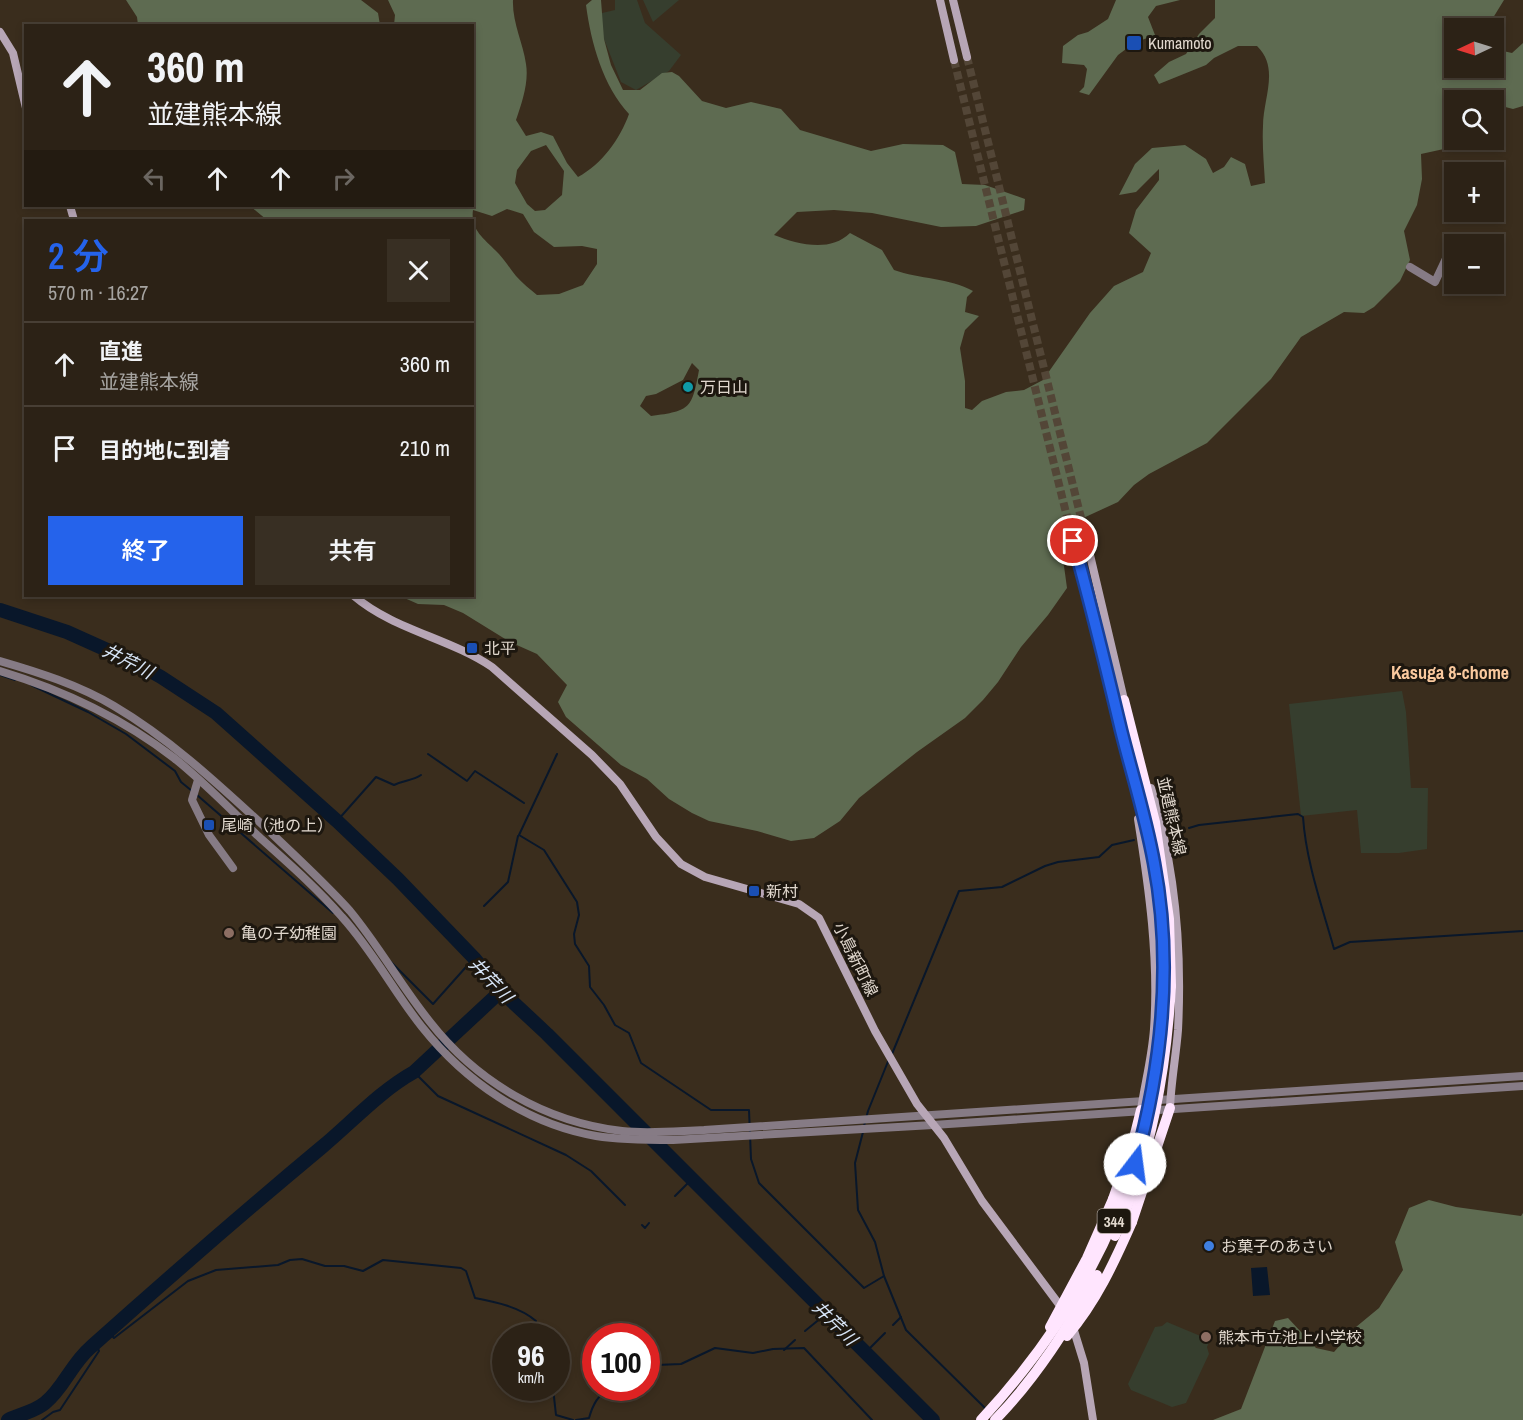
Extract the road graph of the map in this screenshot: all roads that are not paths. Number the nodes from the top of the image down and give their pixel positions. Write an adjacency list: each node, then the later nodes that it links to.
1 (940, 0): 5 (main road)
2 (953, 0): 4 (main road)
3 (0, 32): 6 (main road)
4 (967, 57)
5 (954, 60)
6 (24, 100)
7 (1444, 263): 8 (street)
8 (1410, 267)
9 (1086, 538): 14 (main road, 並建熊本線)
10 (1073, 541): 15 (main road, 並建熊本線)
11 (356, 597): 25 (main road, 小島新町線)
12 (0, 661): 25 (street)
13 (0, 670): 16 (street)
14 (1124, 700): 18 (highway, 344); 22 (main road, 並建熊本線)
15 (1131, 772): 18 (highway, 344); 23 (main road, 並建熊本線)
16 (198, 780): 17 (street); 26 (street)
17 (233, 868)
18 (1167, 987): 27 (highway, 344, bridge)
19 (1523, 1076): 21 (street)
20 (1523, 1086): 24 (street)
21 (1201, 1097): 22 (street); 24 (street)
22 (1171, 1104): 23 (street); 24 (street); 27 (highway, bridge)
23 (1142, 1105): 25 (street); 26 (street); 27 (highway, bridge)
24 (1201, 1106)
25 (926, 1115): 26 (main road, 小島新町線)
26 (933, 1125): 30 (main road, 小島新町線)
27 (1032, 1370): 28 (highway, 344, bridge); 29 (highway, 344, bridge)
28 (981, 1420)
29 (995, 1420)
30 (1093, 1420)

